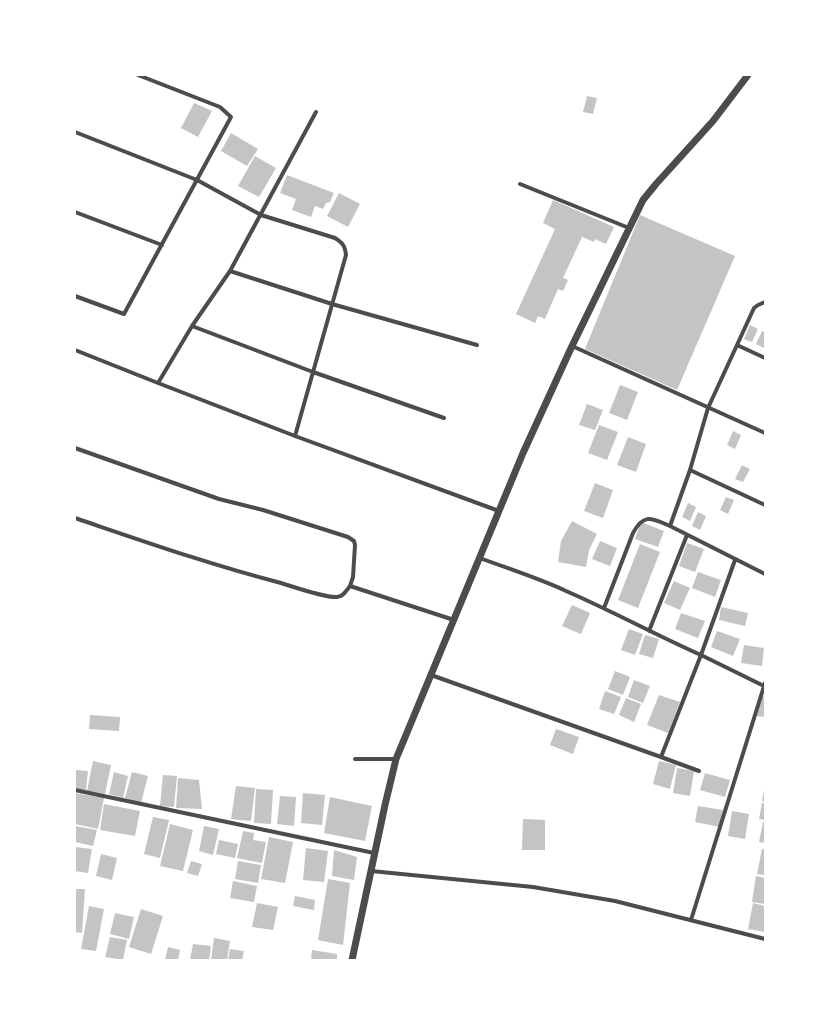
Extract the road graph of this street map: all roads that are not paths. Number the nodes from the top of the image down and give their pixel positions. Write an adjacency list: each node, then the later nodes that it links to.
1 (138, 75): 5 (street)
2 (748, 75): 9 (street)
3 (316, 112): 8 (street)
4 (75, 132): 5 (street)
5 (197, 180): 8 (street); 10 (street)
6 (520, 184): 9 (street)
7 (75, 212): 10 (street)
8 (261, 215): 11 (street); 14 (street)
9 (629, 228): 18 (street)
10 (162, 245): 12 (street)
11 (230, 272): 14 (street); 15 (street)
12 (75, 296)
13 (765, 302): 17 (street)
14 (332, 304): 16 (street); 21 (street)
15 (192, 326): 21 (street); 22 (street)
16 (477, 345)
17 (737, 345): 20 (street); 23 (street)
18 (572, 346): 23 (street); 30 (street)
19 (75, 350): 22 (street)
20 (765, 358)
21 (313, 372): 24 (street); 26 (street)
22 (158, 383): 26 (street)
23 (708, 408): 25 (street); 28 (street)
24 (444, 418)
25 (765, 433)
26 (295, 436): 30 (street)
27 (75, 448): 37 (street)
28 (690, 470): 29 (street); 32 (street)
29 (765, 505)
30 (499, 510): 34 (street)
31 (75, 518): 37 (street)
32 (670, 526): 33 (street); 38 (street)
33 (687, 535): 35 (street); 40 (street)
34 (480, 558): 38 (street); 39 (street)
35 (735, 560): 36 (street); 41 (street)
36 (765, 574)
37 (350, 586): 39 (street)
38 (604, 608): 40 (street)
39 (454, 620): 42 (street)
40 (650, 631): 41 (street)
41 (701, 655): 43 (street); 44 (street)
42 (431, 675): 44 (street); 45 (street)
43 (764, 685): 51 (street)
44 (661, 757): 47 (street)
45 (396, 758): 46 (street); 49 (street)
46 (355, 759)
47 (699, 771)
48 (75, 790): 49 (street)
49 (374, 853): 50 (street)
50 (371, 871): 51 (street); 53 (street)
51 (691, 920): 52 (street)
52 (765, 940)
53 (352, 960)

